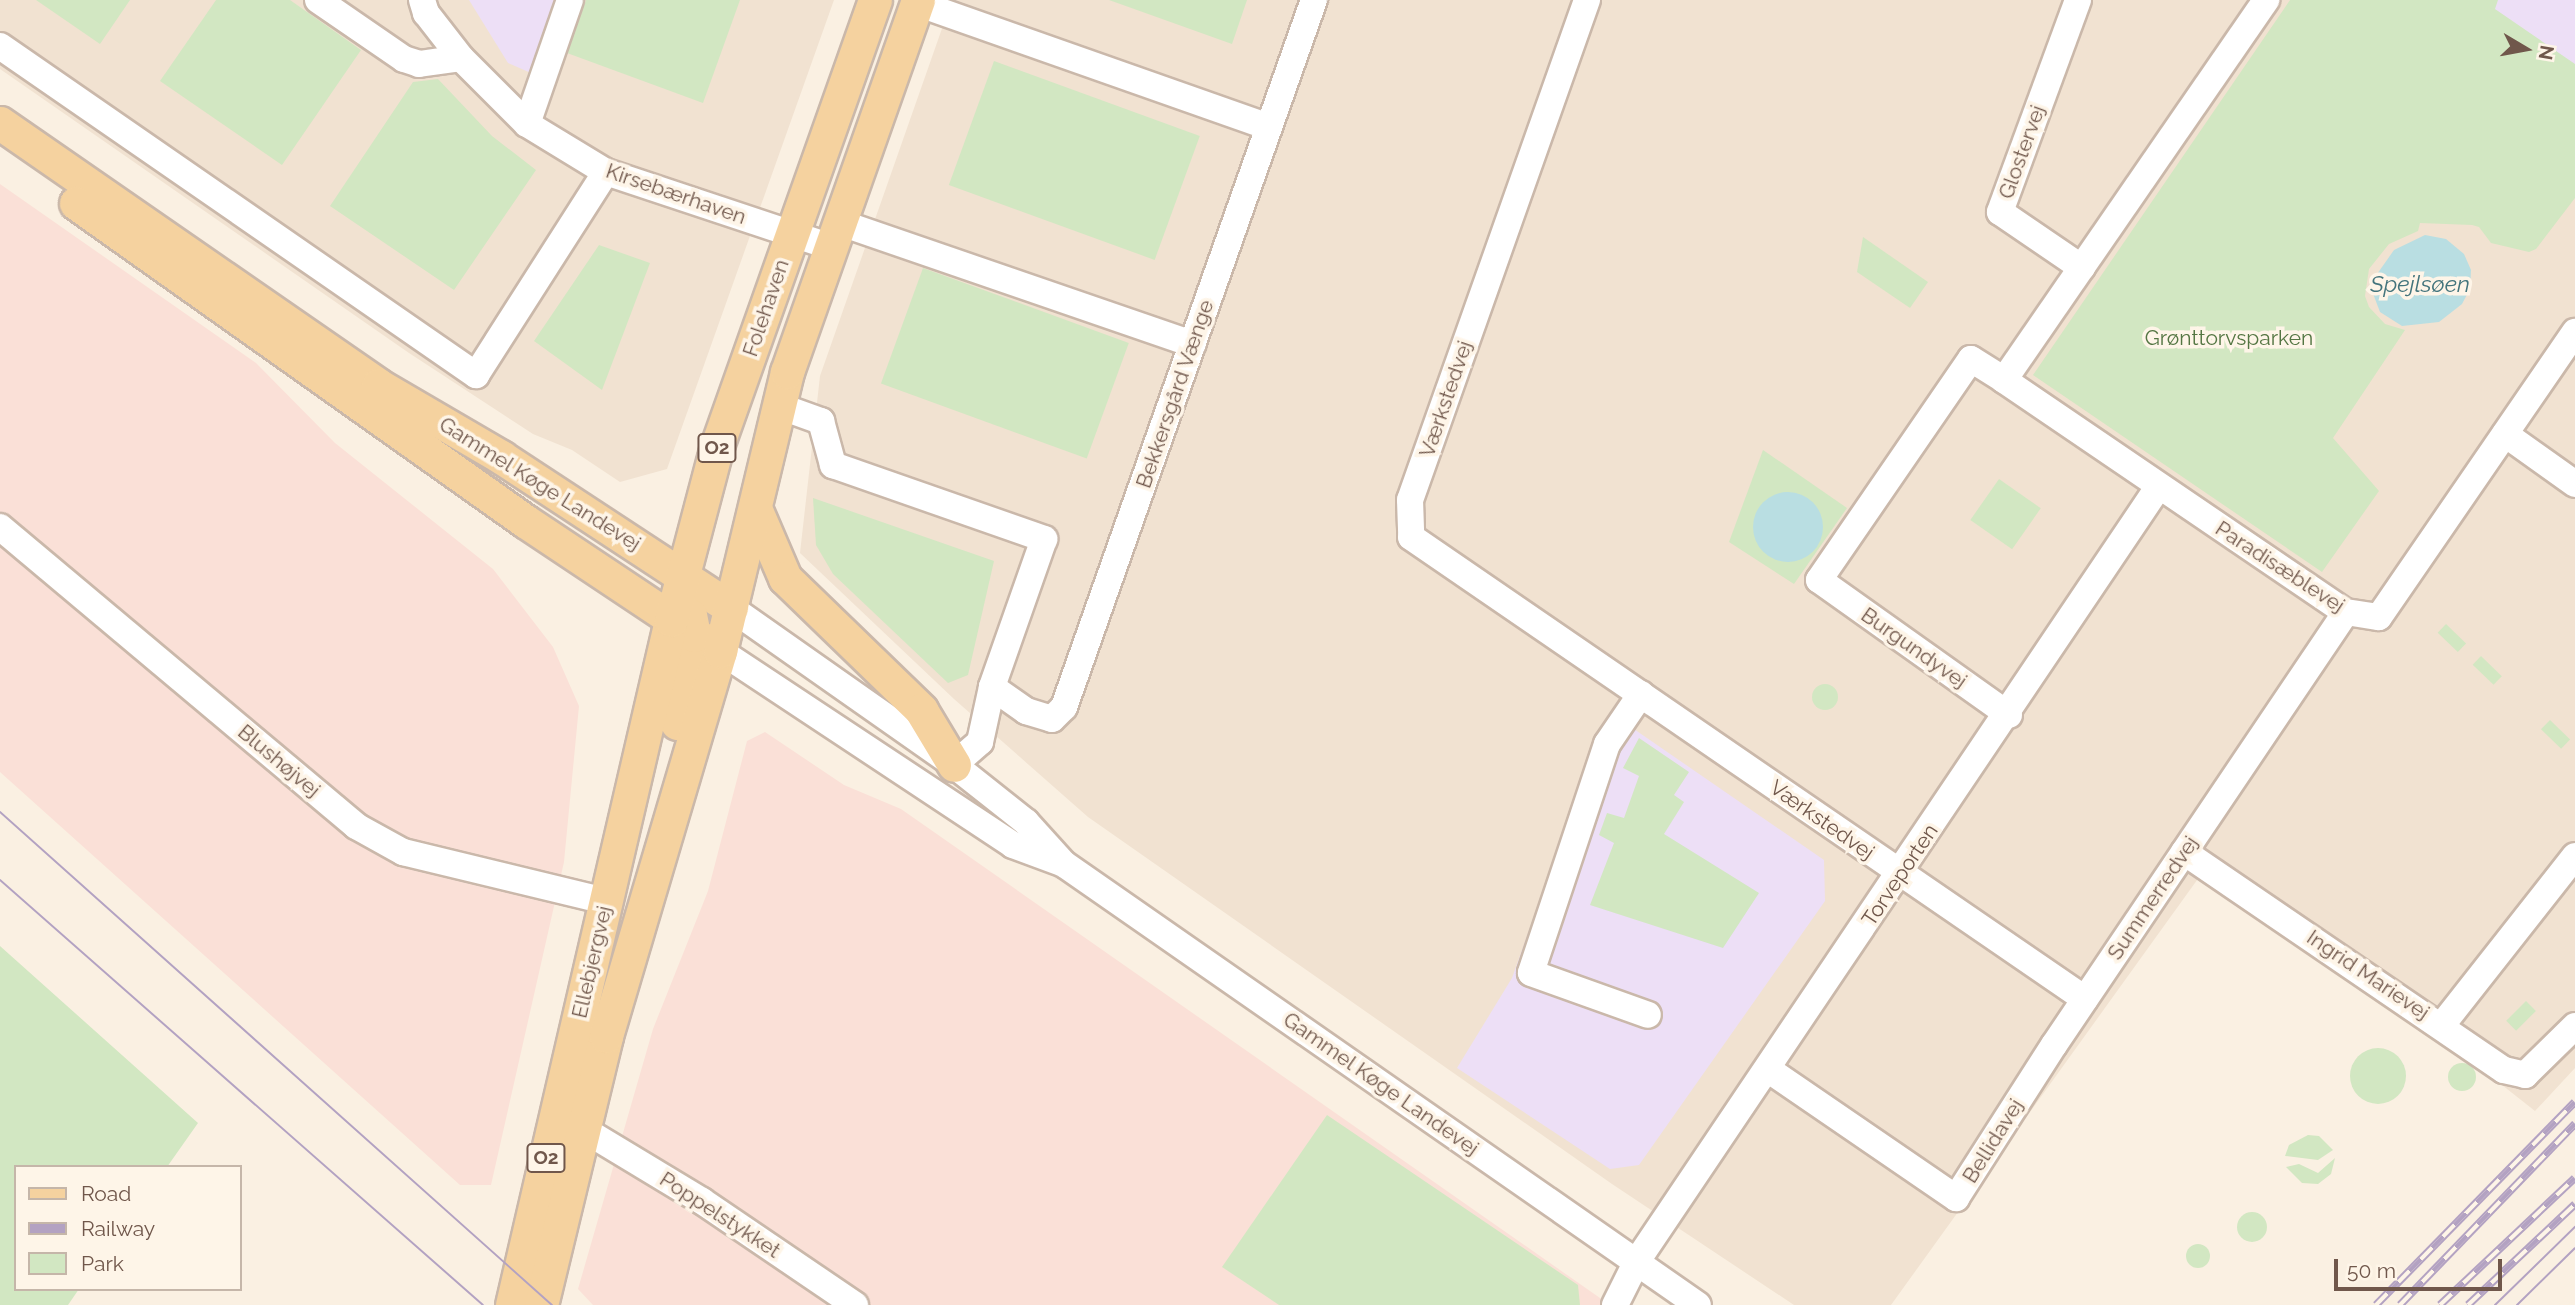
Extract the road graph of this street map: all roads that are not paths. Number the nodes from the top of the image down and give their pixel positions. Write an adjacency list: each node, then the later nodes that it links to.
1 (318, 0): 11 (street)
2 (422, 0): 11 (street, Kirsebærhaven)
3 (570, 0): 13 (street)
4 (874, 0): 17 (main road, Folehaven / O2)
5 (1314, 0): 14 (street, Bekkersgård Vænge)
6 (1587, 0): 35 (street, Værkstedvej)
7 (2078, 0): 19 (street, Glostervej)
8 (2266, 0): 19 (street)
9 (917, 2): 14 (street, Folehaven); 18 (main road, Folehaven / O2)
10 (0, 46): 16 (street)
11 (460, 58): 13 (street, Kirsebærhaven)
12 (0, 123): 30 (main road, Gammel Køge Landevej)
13 (527, 124): 16 (street, Kirsebærhaven)
14 (1269, 127): 21 (street, Bekkersgård Vænge)
15 (0, 150): 33 (main road, Gammel Køge Landevej)
16 (606, 172): 17 (street, Kirsebærhaven)
17 (792, 234): 18 (street, Kirsebærhaven); 30 (main road, Folehaven / O2)
18 (834, 234): 21 (street); 23 (main road, Folehaven / O2)
19 (2082, 268): 22 (street)
20 (2575, 332): 24 (street, Paradisæblevej)
21 (1193, 344): 34 (street, Bekkersgård Vænge)
22 (2004, 380): 26 (street, Paradisæblevej); 29 (street, Paradisæblevej)
23 (779, 406): 27 (main road, Folehaven / O2); 34 (street)
24 (2505, 434): 25 (street); 32 (street, Paradisæblevej)
25 (2575, 484)
26 (2160, 486): 32 (street, Paradisæblevej); 36 (street, Torveporten)
27 (755, 508): 31 (main road, Folehaven / O2); 37 (main road)
28 (0, 527): 42 (street, Blushøjvej)
29 (1819, 580): 36 (street, Burgundyvej)
30 (693, 582): 31 (main road, Gammel Køge Landevej); 33 (main road); 33 (main road, Folehaven / O2)
31 (731, 608): 33 (main road, Folehaven / O2); 37 (street, Gammel Køge Landevej)
32 (2346, 612): 38 (street, Summerredvej)
33 (695, 635): 40 (street, Gammel Køge Landevej); 42 (main road, Ellebjergvej / O2); 48 (main road, Ellebjergvej / O2)
34 (992, 687): 37 (street)
35 (1641, 694): 41 (street, Værkstedvej); 44 (street)
36 (2009, 715): 41 (street, Torveporten)
37 (954, 765): 40 (street, Gammel Køge Landevej)
38 (2184, 852): 43 (street, Summerredvej); 45 (street, Ingrid Marievej)
39 (2575, 856): 45 (street, Ingrid Marievej)
40 (1064, 864): 49 (street, Gammel Køge Landevej)
41 (1900, 874): 43 (street); 47 (street, Torveporten)
42 (606, 901): 50 (main road, Ellebjergvej / O2)
43 (2085, 999): 47 (street, Bellidavej)
44 (1648, 1015)
45 (2442, 1025): 46 (street)
46 (2575, 1026)
47 (1769, 1070): 49 (street, Torveporten)
48 (583, 1129): 51 (main road, Ellebjergvej / O2); 52 (street, Poppelstykket)
49 (1637, 1261): 53 (street, Torveporten); 54 (street, Gammel Køge Landevej)
50 (512, 1305)
51 (541, 1305)
52 (855, 1305)
53 (1615, 1305)
54 (1698, 1305)

